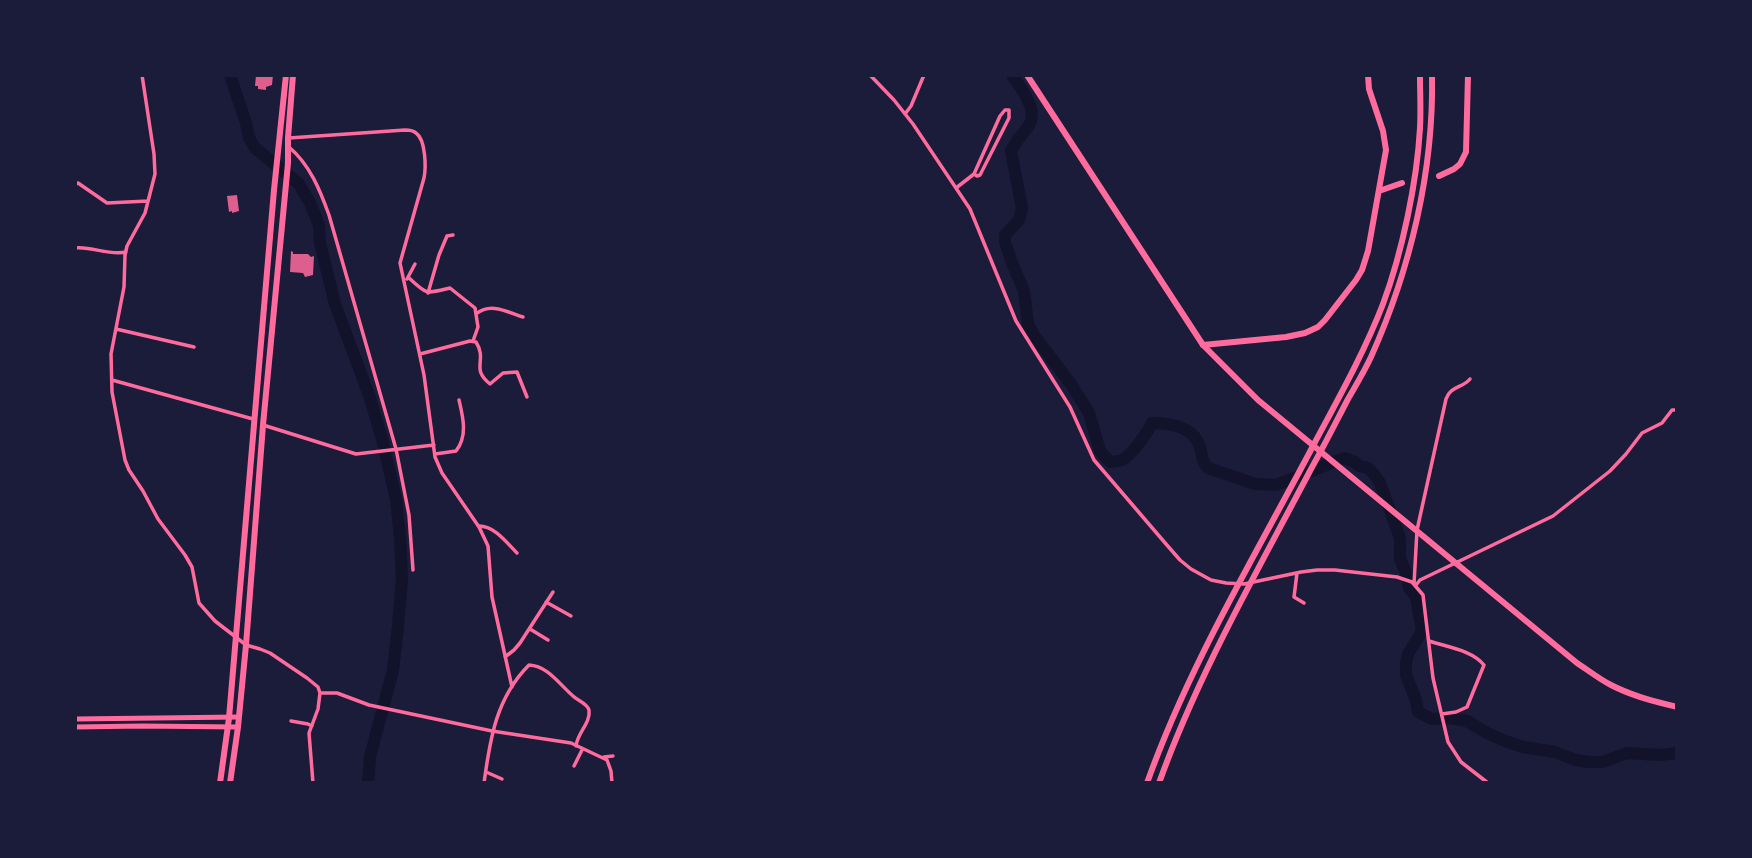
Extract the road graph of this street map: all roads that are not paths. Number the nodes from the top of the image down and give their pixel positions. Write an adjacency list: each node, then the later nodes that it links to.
1 (142, 75): 19 (street)
2 (286, 75): 39 (main road)
3 (293, 75): 12 (main road)
4 (870, 75): 11 (street)
5 (924, 75): 11 (street)
6 (1027, 75): 31 (main road)
7 (1368, 75): 18 (main road)
8 (1420, 75): 86 (main road)
9 (1468, 75): 14 (main road)
10 (1432, 76): 87 (main road)
11 (905, 114): 17 (street)
12 (287, 142): 25 (street); 40 (main road); 42 (street)
13 (974, 174): 13 (street); 17 (street)
14 (1439, 176)
15 (1402, 183): 18 (main road)
16 (75, 184): 19 (street)
17 (956, 188): 49 (street)
18 (1379, 191): 31 (main road)
19 (148, 201): 22 (street)
20 (453, 235): 26 (street)
21 (75, 248): 22 (street)
22 (125, 252): 29 (street)
23 (415, 264): 24 (street)
24 (408, 277): 25 (street); 26 (street)
25 (405, 284): 33 (street)
26 (428, 293): 27 (street)
27 (476, 313): 28 (street); 30 (street)
28 (523, 317)
29 (116, 329): 32 (street); 35 (street)
30 (473, 341): 33 (street); 36 (street)
31 (1203, 345): 45 (main road)
32 (194, 347)
33 (420, 354): 41 (street)
34 (1470, 379): 45 (street)
35 (111, 380): 39 (street); 56 (street)
36 (527, 397)
37 (459, 400): 43 (street)
38 (1677, 410): 47 (street)
39 (255, 420): 56 (main road)
40 (263, 425): 42 (street); 59 (main road)
41 (434, 445): 42 (street); 43 (street)
42 (396, 449): 48 (street)
43 (435, 454): 44 (street)
44 (478, 526): 46 (street); 60 (street)
45 (1417, 530): 47 (main road); 50 (street)
46 (517, 553)
47 (1458, 563): 50 (street); 63 (main road)
48 (413, 570)
49 (1297, 573): 50 (street); 53 (street)
50 (1415, 584): 58 (street)
51 (553, 592): 52 (street)
52 (546, 602): 54 (street); 55 (street)
53 (1304, 603)
54 (571, 616)
55 (530, 629): 57 (street); 60 (street)
56 (236, 637): 59 (street); 65 (main road)
57 (548, 640)
58 (1429, 641): 64 (street); 64 (street)
59 (246, 645): 62 (street); 66 (main road)
60 (505, 657): 61 (street)
61 (512, 687): 73 (street); 74 (street)
62 (320, 693): 69 (street); 73 (street)
63 (1677, 706)
64 (1442, 714): 88 (street)
65 (229, 718): 66 (main road); 67 (main road); 71 (main road)
66 (238, 718): 72 (main road)
67 (75, 719)
68 (291, 721): 69 (street)
69 (312, 726): 83 (street)
70 (75, 727): 71 (main road)
71 (227, 727): 72 (main road); 81 (main road)
72 (238, 727): 82 (main road)
73 (492, 731): 74 (street); 79 (street)
74 (576, 746): 75 (street)
75 (582, 750): 77 (street); 78 (street)
76 (613, 756): 77 (street)
77 (604, 757): 85 (street)
78 (574, 766)
79 (486, 772): 80 (street); 84 (street)
80 (502, 779)
81 (220, 783)
82 (230, 783)
83 (313, 783)
84 (484, 783)
85 (612, 783)
86 (1147, 783)
87 (1159, 783)
88 (1488, 783)

